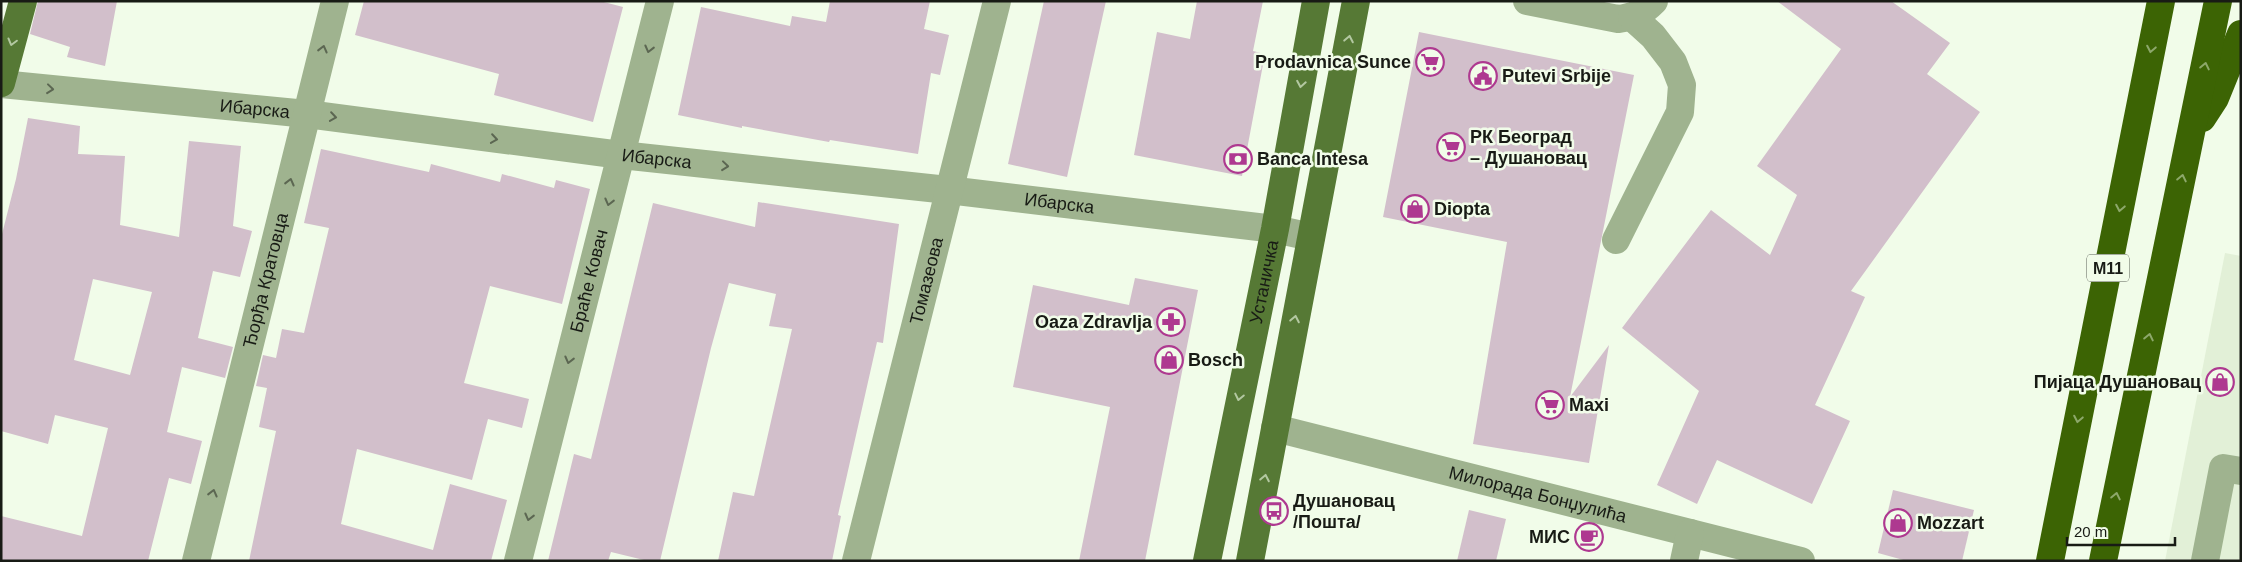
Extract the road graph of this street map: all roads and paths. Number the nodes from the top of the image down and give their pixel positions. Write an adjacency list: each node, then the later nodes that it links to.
1 (23, 1): 12 (main road, one-way to 12)
2 (335, 1): 13 (street, Ђорђа Кратовца, one-way to 2)
3 (660, 1): 15 (street, Браће Ковач, one-way to 15)
4 (997, 1): 16 (street, Томазеова)
5 (1316, 1): 17 (main road, Устаничка, one-way to 17)
6 (1356, 1): 18 (main road, one-way to 6)
7 (1527, 1): 10 (street)
8 (2160, 1): 30 (highway, M11, one-way to 30)
9 (2218, 1): 14 (highway, one-way to 9)
10 (1643, 9): 19 (street)
11 (2241, 34): 14 (highway)
12 (1, 84): 13 (street, Ибарска, one-way to 13)
13 (307, 114): 15 (street, Ибарска, one-way to 15); 23 (street, Ђорђа Кратовца, one-way to 13)
14 (2191, 131): 31 (highway, one-way to 14)
15 (621, 155): 16 (street, Ибарска, one-way to 16); 24 (street, Браће Ковач, one-way to 24)
16 (948, 190): 17 (street, Ибарска); 25 (street, Томазеова)
17 (1275, 229): 18 (street, Ибарска); 26 (main road, Устаничка, one-way to 26)
18 (1311, 237): 20 (main road, one-way to 18)
19 (1616, 240)
20 (1275, 428): 22 (street, Милорада Бонџулића); 27 (main road, one-way to 20)
21 (2241, 471): 32 (street)
22 (1690, 532): 28 (street); 29 (street, Милорада Бонџулића)
23 (196, 561)
24 (518, 561)
25 (856, 561)
26 (1207, 561)
27 (1250, 561)
28 (1684, 561)
29 (1800, 561)
30 (2050, 561)
31 (2103, 561)
32 (2205, 561)

